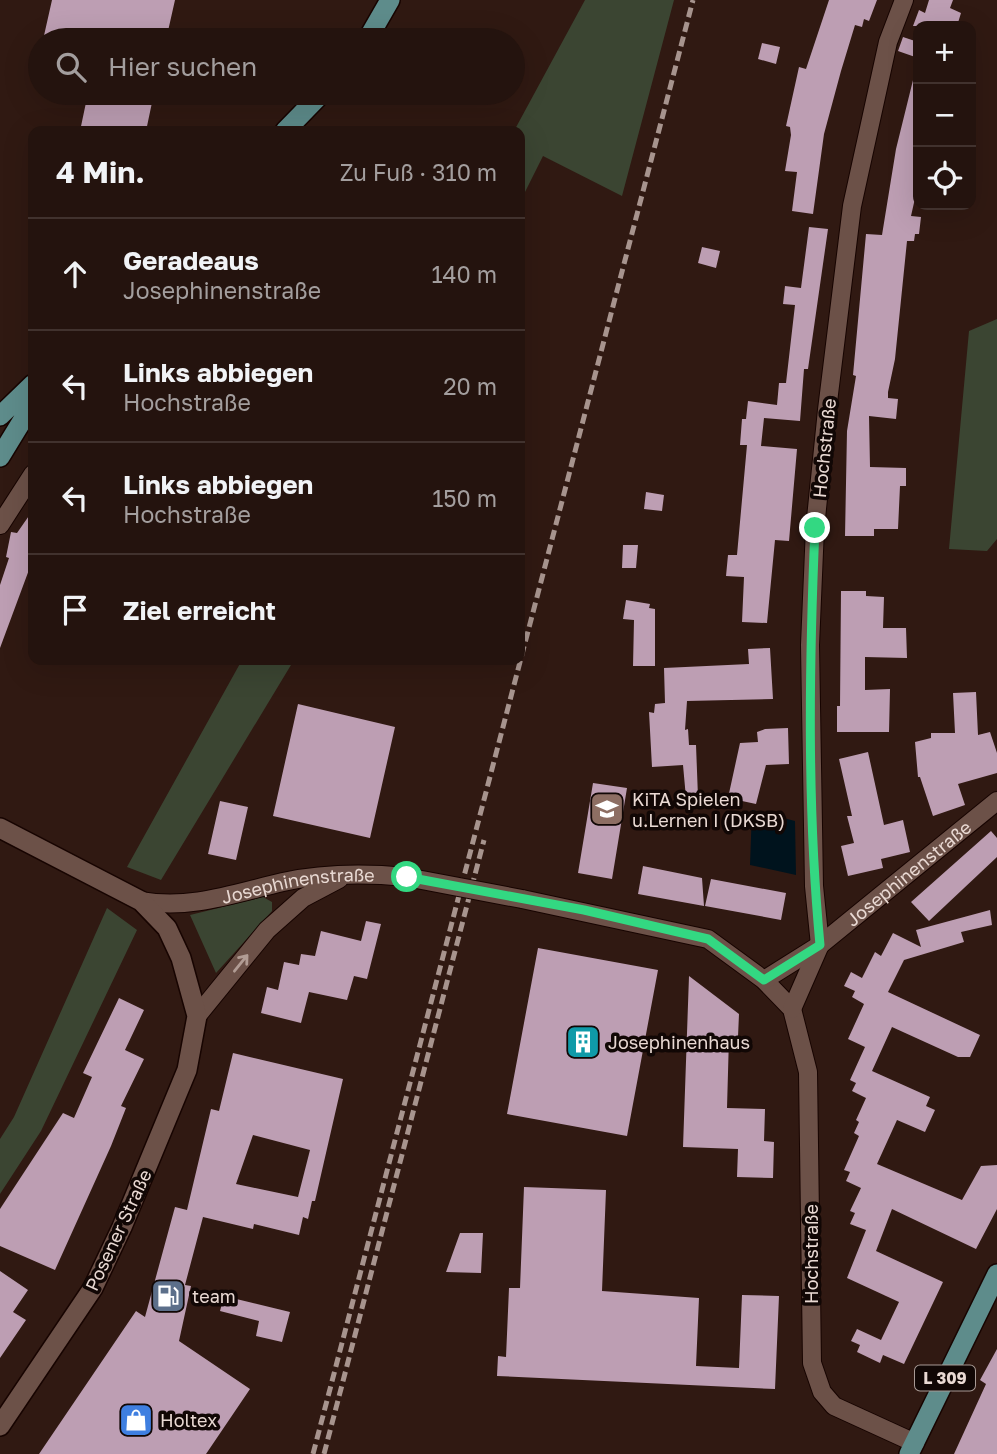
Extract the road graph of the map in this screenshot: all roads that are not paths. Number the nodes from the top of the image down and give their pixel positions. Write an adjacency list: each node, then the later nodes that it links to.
1 (390, 0): 3 (main road)
2 (904, 0): 18 (street, Hochstraße)
3 (374, 28)
4 (310, 105): 5 (main road)
5 (290, 126)
6 (28, 395): 9 (main road)
7 (28, 397): 10 (main road)
8 (28, 399): 11 (main road)
9 (0, 416)
10 (0, 436)
11 (0, 457)
12 (28, 482): 13 (street)
13 (0, 525)
14 (997, 801): 18 (street, Josephinenstraße)
15 (0, 828): 17 (street, Josephinenstraße)
16 (350, 873): 17 (street, Josephinenstraße); 19 (street, Josephinenstraße, bridge); 21 (street, Posener Straße, one-way to 16)
17 (141, 901): 21 (street, Posener Straße)
18 (820, 945): 19 (street); 20 (street, Hochstraße)
19 (764, 980): 20 (street, Hochstraße)
20 (792, 1009): 24 (street, Hochstraße)
21 (197, 1016): 23 (street, Posener Straße)
22 (997, 1274): 24 (main road, L 309)
23 (0, 1426)
24 (912, 1448)

